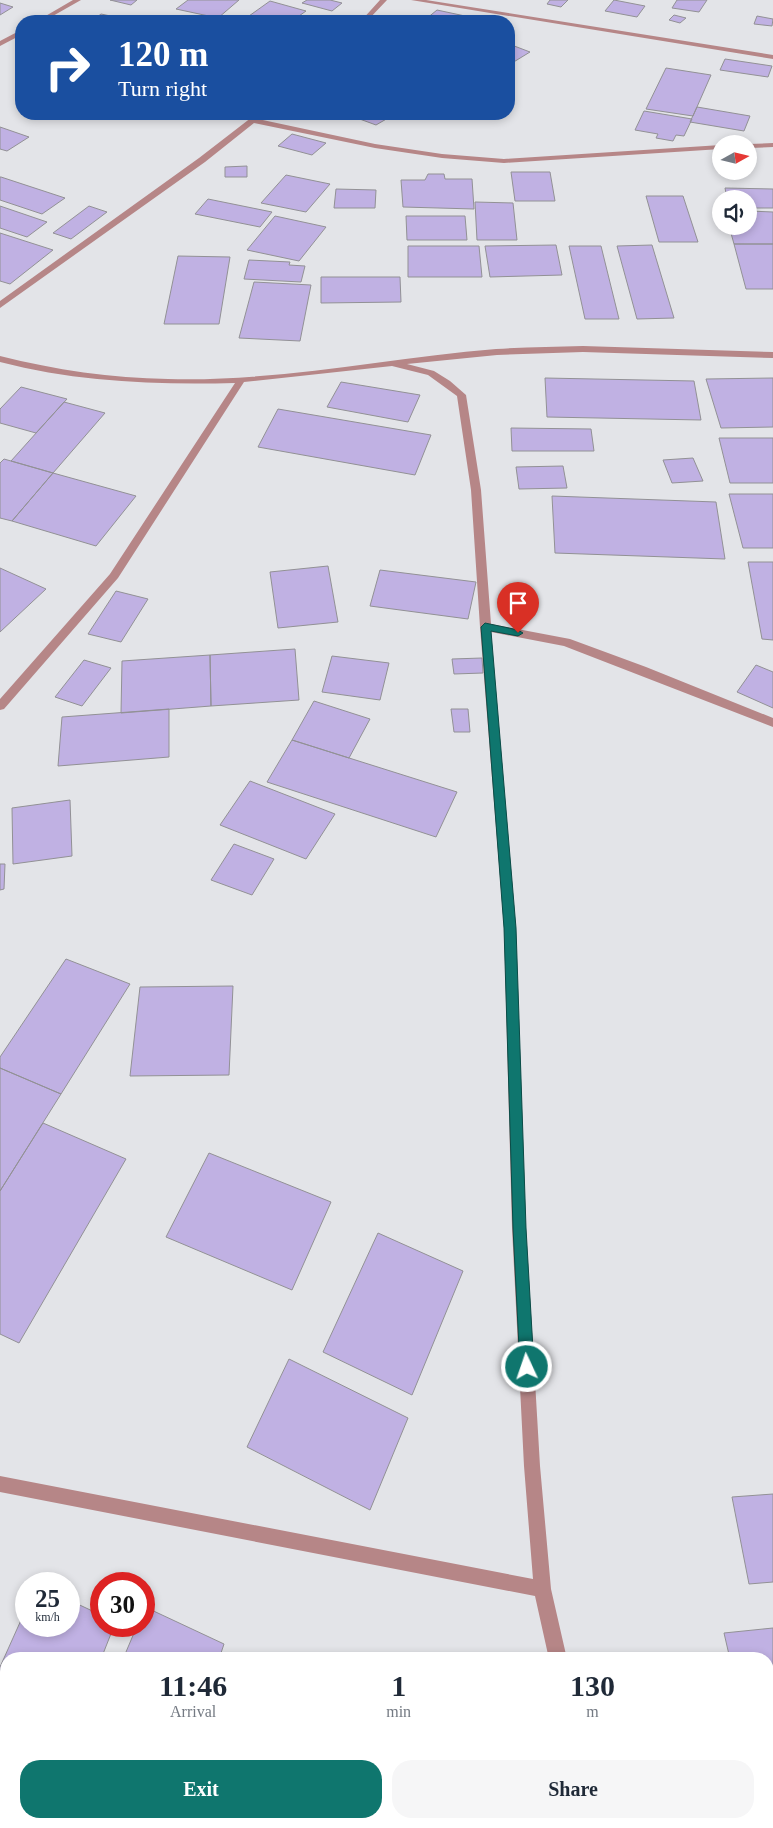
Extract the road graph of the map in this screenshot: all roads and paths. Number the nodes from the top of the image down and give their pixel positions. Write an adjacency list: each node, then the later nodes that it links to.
1 (78, 0): 4 (street)
2 (384, 0): 5 (street)
3 (414, 0): 6 (street)
4 (51, 15)
5 (370, 15)
6 (508, 15)
7 (515, 16): 10 (street)
8 (15, 35): 9 (street)
9 (0, 44)
10 (773, 57)
11 (252, 120): 14 (street); 15 (street)
12 (773, 145): 13 (street)
13 (758, 146)
14 (712, 149)
15 (0, 305)
16 (773, 355): 18 (street)
17 (0, 359): 19 (street)
18 (394, 364): 19 (street); 20 (street)
19 (241, 380): 21 (street)
20 (485, 627): 22 (street); 24 (street)
21 (0, 706)
22 (773, 723)
23 (0, 1484): 24 (street)
24 (542, 1589): 25 (street)
25 (556, 1652)

